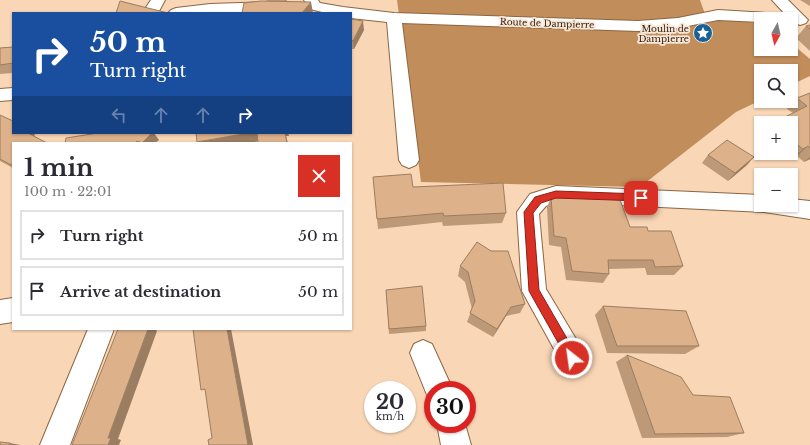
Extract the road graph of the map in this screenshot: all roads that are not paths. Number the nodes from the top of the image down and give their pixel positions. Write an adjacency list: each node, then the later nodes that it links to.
1 (158, 0): 4 (street)
2 (779, 0): 7 (street)
3 (302, 5): 5 (street, Route de Dampierre); 6 (street, Route de Dampierre)
4 (151, 12)
5 (184, 12)
6 (343, 12)
7 (790, 12)
8 (352, 13): 10 (street, Route de Dampierre)
9 (754, 16): 10 (street, Route de Dampierre)
10 (394, 18): 13 (street)
11 (12, 94): 12 (street)
12 (0, 95)
13 (409, 160)
14 (754, 204): 21 (street)
15 (798, 208): 16 (street)
16 (810, 210)
17 (12, 310): 18 (street)
18 (0, 312)
19 (101, 330): 24 (street)
20 (423, 353): 22 (street)
21 (572, 358)
22 (435, 381)
23 (453, 433): 25 (street)
24 (55, 445)
25 (456, 445)

